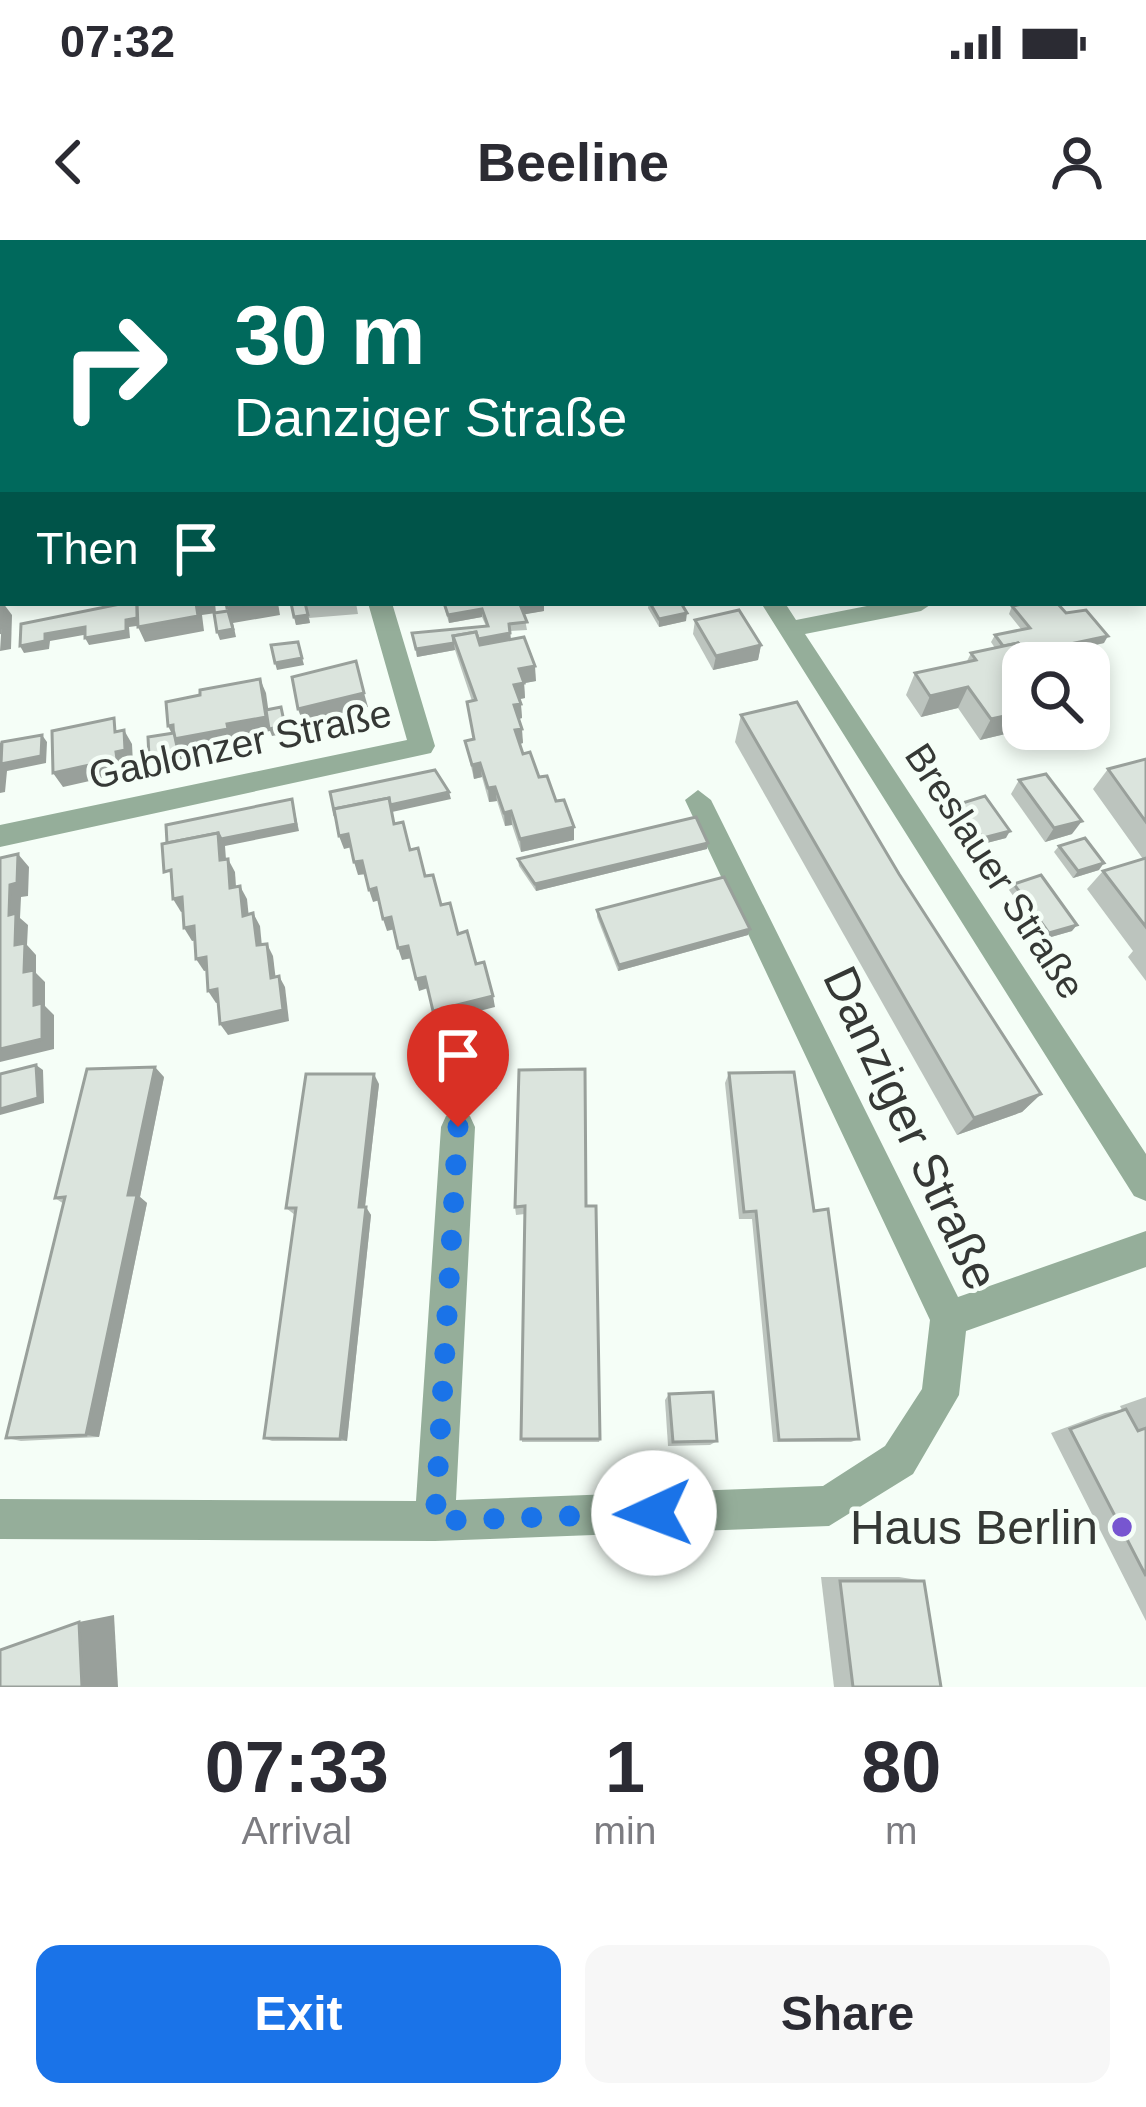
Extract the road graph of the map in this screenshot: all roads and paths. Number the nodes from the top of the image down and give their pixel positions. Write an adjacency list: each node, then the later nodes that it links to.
1 (381, 606): 6 (street, Gablonzer Straße)
2 (775, 606): 4 (street, Breslauer Straße)
3 (906, 606): 4 (street)
4 (790, 629): 8 (street, Breslauer Straße)
5 (698, 800): 10 (street, Danziger Straße)
6 (0, 836)
7 (458, 1127): 12 (street)
8 (1146, 1184)
9 (1146, 1249): 10 (street)
10 (949, 1319): 12 (street, Danziger Straße)
11 (0, 1519): 12 (street, Danziger Straße)
12 (435, 1521)

